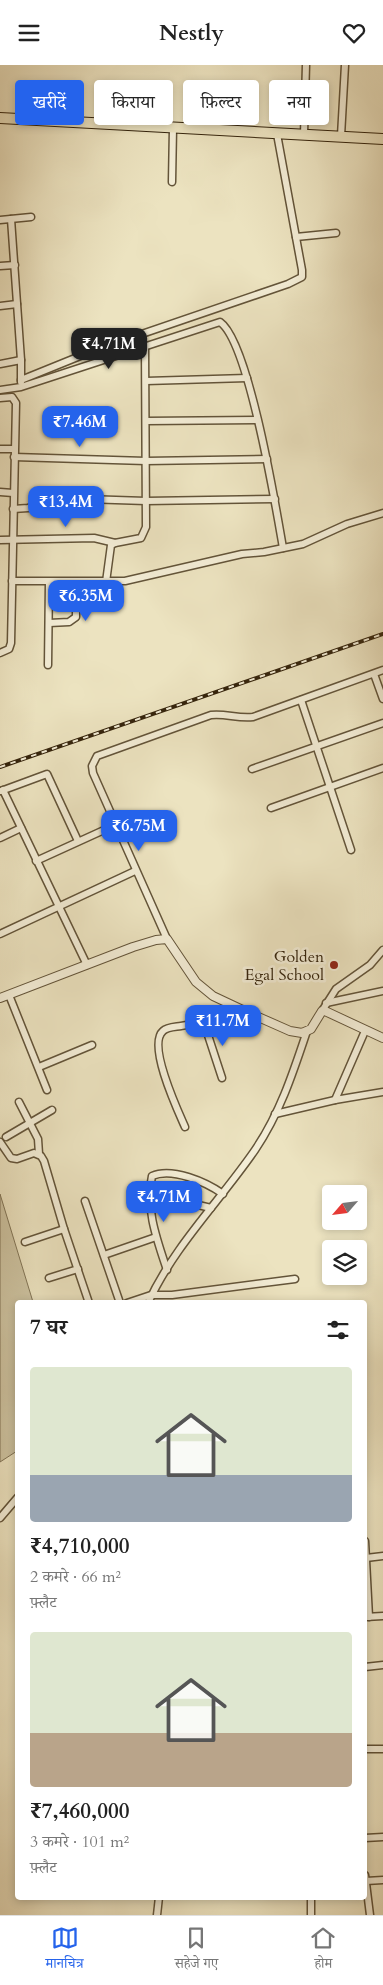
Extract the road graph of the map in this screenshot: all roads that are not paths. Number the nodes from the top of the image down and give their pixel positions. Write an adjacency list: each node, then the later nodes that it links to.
1 (306, 65): 6 (street)
2 (345, 65): 7 (street)
3 (0, 118): 4 (highway)
4 (173, 128): 5 (highway); 9 (street)
5 (277, 134): 6 (highway); 14 (street)
6 (304, 135): 7 (highway)
7 (341, 136): 8 (highway)
8 (383, 139)
9 (172, 182)
10 (30, 217): 11 (street)
11 (10, 219): 12 (street); 15 (street)
12 (0, 220)
13 (336, 233): 14 (street)
14 (296, 237): 24 (street)
15 (15, 265): 16 (street); 17 (street)
16 (0, 266)
17 (17, 305): 18 (street); 20 (street)
18 (0, 306)
19 (145, 346): 22 (street); 23 (street); 24 (street)
20 (21, 360): 21 (street); 24 (street)
21 (0, 364)
22 (247, 378): 23 (street); 27 (street)
23 (146, 381): 28 (street)
24 (21, 383): 25 (street)
25 (0, 391)
26 (0, 398): 30 (street)
27 (257, 420): 28 (street); 32 (street)
28 (146, 421): 33 (street)
29 (0, 449): 30 (street)
30 (14, 449): 31 (street)
31 (14, 457): 33 (street); 35 (street)
32 (267, 459): 33 (street); 36 (street)
33 (146, 461): 37 (street)
34 (0, 493): 35 (street)
35 (13, 493): 38 (street)
36 (275, 499): 37 (street); 43 (street)
37 (146, 501): 38 (street); 42 (street)
38 (14, 509): 41 (street)
39 (383, 513): 43 (street)
40 (0, 540): 41 (street)
41 (13, 540): 42 (street); 44 (street)
42 (115, 543): 47 (street)
43 (283, 549): 47 (street)
44 (12, 581): 45 (street); 49 (street)
45 (49, 582): 46 (street); 48 (street)
46 (76, 582): 47 (street); 48 (street)
47 (106, 582)
48 (49, 623): 50 (street)
49 (0, 653)
50 (48, 665)
51 (383, 670): 52 (street)
52 (374, 674): 53 (street); 54 (street)
53 (383, 699)
54 (301, 700): 56 (street); 62 (street)
55 (383, 723): 56 (street)
56 (317, 746): 58 (street); 59 (street)
57 (383, 767): 59 (street)
58 (252, 769)
59 (330, 786): 61 (street); 66 (street)
60 (2, 791): 63 (street); 65 (street)
61 (271, 808)
62 (115, 825): 65 (street); 68 (street)
63 (21, 827): 64 (street); 67 (street)
64 (0, 837)
65 (78, 841): 67 (street)
66 (350, 850)
67 (36, 861): 69 (street)
68 (135, 871): 69 (street); 71 (street)
69 (58, 907): 70 (street); 73 (street)
70 (0, 934)
71 (167, 939): 73 (street); 78 (street)
72 (383, 950): 77 (street)
73 (87, 965): 75 (street)
74 (383, 991): 77 (street)
75 (9, 995): 76 (street); 85 (street)
76 (0, 998)
77 (326, 1003): 79 (street)
78 (240, 1009): 80 (street); 81 (street)
79 (322, 1011): 81 (street); 82 (street)
80 (204, 1023): 86 (street); 94 (street)
81 (307, 1031): 92 (street)
82 (365, 1031): 83 (street); 89 (street)
83 (383, 1038)
84 (92, 1045): 85 (street)
85 (39, 1067): 87 (street)
86 (222, 1078)
87 (47, 1090)
88 (383, 1092): 89 (street)
89 (336, 1100): 92 (street)
90 (19, 1102): 93 (street)
91 (52, 1110): 93 (street)
92 (275, 1114): 97 (street)
93 (29, 1123): 95 (street); 96 (street)
94 (185, 1127)
95 (3, 1139): 96 (street)
96 (38, 1154): 101 (street)
97 (223, 1194): 98 (street); 100 (street)
98 (149, 1198): 100 (street); 102 (street)
99 (85, 1201): 104 (street)
100 (211, 1207): 106 (street)
101 (64, 1229): 103 (street); 105 (street)
102 (156, 1237): 104 (street); 106 (street)
103 (26, 1242)
104 (104, 1255): 111 (street)
105 (78, 1269): 107 (street); 110 (street)
106 (167, 1270): 109 (street)
107 (49, 1278)
108 (295, 1279): 109 (street)
109 (151, 1295): 112 (street); 113 (street)
110 (88, 1300)
111 (119, 1300)
112 (136, 1300)
113 (149, 1300)
114 (15, 1500): 115 (street)
115 (0, 1518)
116 (383, 1556): 117 (street)
117 (367, 1560)
118 (383, 1616): 119 (street)
119 (367, 1617)
120 (383, 1665): 121 (street)
121 (367, 1667)
122 (367, 1749): 123 (street)
123 (383, 1749)
124 (383, 1837): 125 (street)
125 (367, 1838)
126 (367, 1878): 127 (street)
127 (383, 1880)
128 (367, 1887): 133 (street)
129 (159, 1900): 131 (street)
130 (311, 1900): 132 (street)
131 (157, 1915)
132 (311, 1915)
133 (370, 1915)

